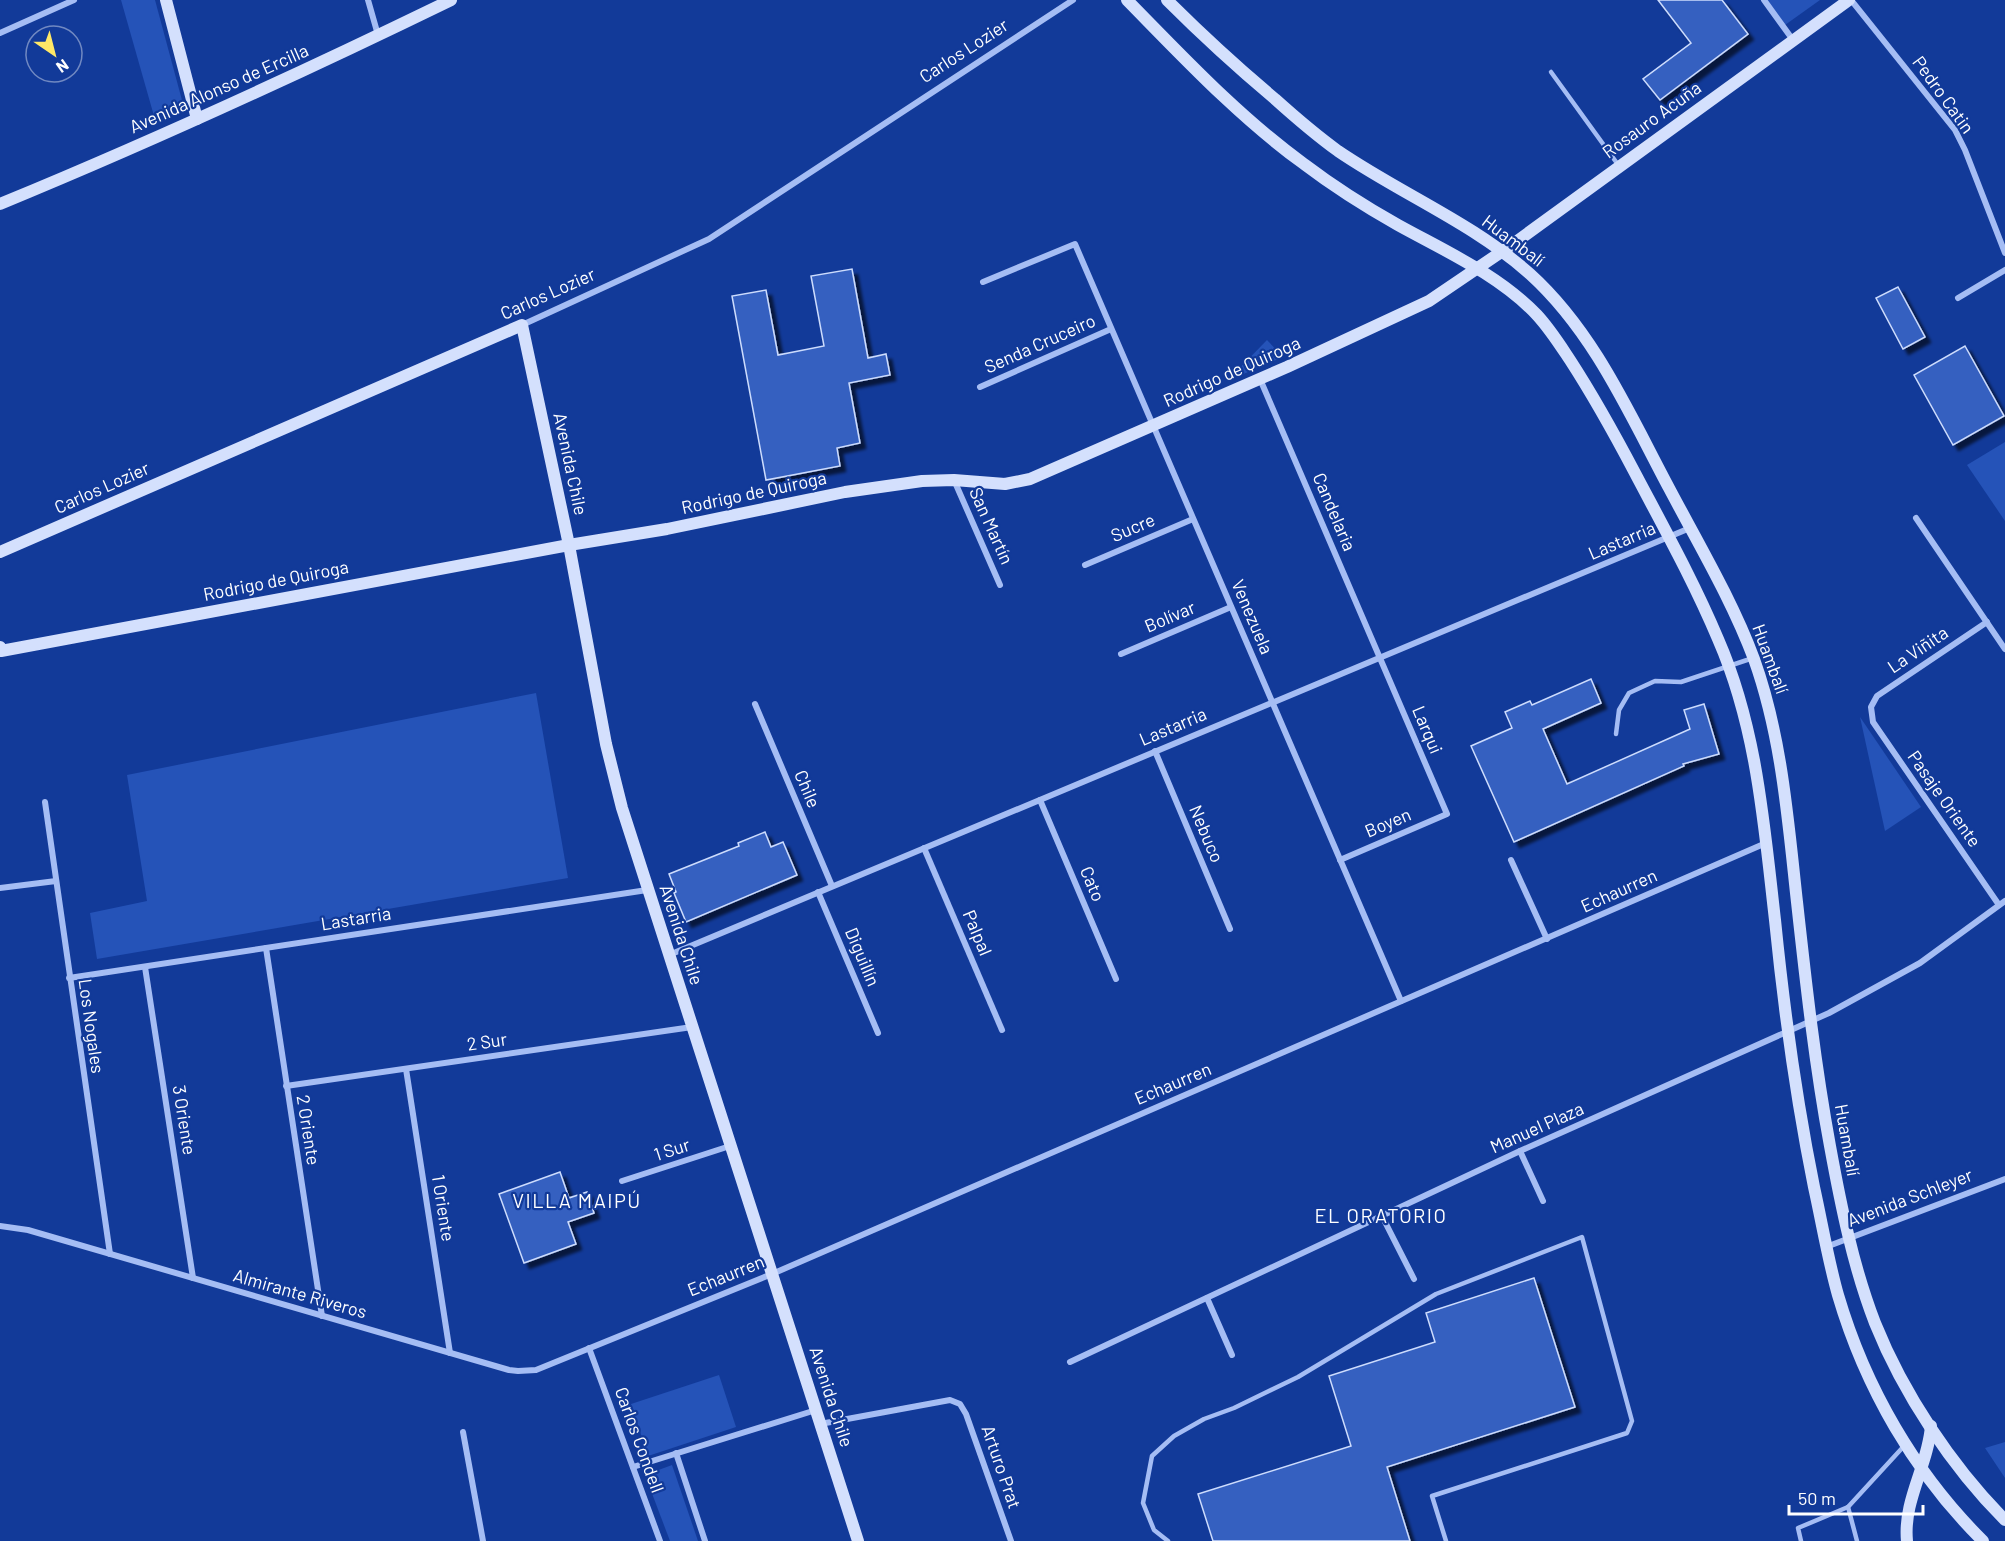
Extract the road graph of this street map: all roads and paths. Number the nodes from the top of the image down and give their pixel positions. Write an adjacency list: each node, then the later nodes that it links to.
1 (74, 0): 10 (street)
2 (166, 0): 14 (main road)
3 (368, 0): 11 (street)
4 (451, 0): 11 (main road, Avenida Alonso de Ercilla)
5 (1073, 0): 23 (street, Carlos Lozier)
6 (1127, 0): 19 (main road)
7 (1167, 0): 17 (main road, Huambalí)
8 (1764, 0): 12 (street)
9 (1850, 0): 12 (main road, Rosauro Acuña); 18 (street, Pedro Catin)
10 (0, 33)
11 (378, 36): 14 (main road, Avenida Alonso de Ercilla)
12 (1793, 40): 15 (main road, Rosauro Acuña)
13 (1551, 72): 15 (lane)
14 (197, 119): 16 (main road, Avenida Alonso de Ercilla)
15 (1619, 166): 17 (main road, Rosauro Acuña)
16 (0, 204)
17 (1502, 251): 19 (main road, Rosauro Acuña); 31 (main road, Huambalí)
18 (2005, 253)
19 (1477, 270): 25 (main road, Rodrigo de Quiroga); 32 (main road)
20 (2005, 270): 22 (street)
21 (983, 282): 24 (street, Venezuela)
22 (1958, 298)
23 (522, 325): 33 (main road, Avenida Chile); 34 (main road, Carlos Lozier)
24 (1111, 329): 26 (street, Senda Cruceiro); 27 (street, Venezuela)
25 (1260, 379): 27 (main road, Rodrigo de Quiroga); 42 (street, Candelaria)
26 (980, 387)
27 (1153, 426): 28 (main road, Rodrigo de Quiroga); 30 (street, Venezuela)
28 (954, 480): 33 (main road, Rodrigo de Quiroga); 36 (street, San Martín)
29 (1916, 518): 38 (street)
30 (1193, 519): 35 (street, Sucre); 37 (street, Venezuela)
31 (1690, 528): 32 (street, Lastarria); 43 (main road, Huambalí)
32 (1669, 538): 42 (street, Lastarria); 44 (main road)
33 (569, 545): 40 (main road, Rodrigo de Quiroga); 60 (main road, Avenida Chile)
34 (0, 552)
35 (1085, 565)
36 (1000, 585)
37 (1231, 606): 41 (street, Bolívar); 45 (street, Venezuela)
38 (1987, 622): 39 (street); 47 (street, La Viñita)
39 (2005, 649)
40 (0, 650)
41 (1121, 654)
42 (1380, 657): 45 (street, Lastarria); 52 (street, Larqui)
43 (1753, 658): 44 (lane); 71 (main road, Huambalí)
44 (1729, 665): 48 (lane); 53 (main road)
45 (1272, 702): 49 (street, Lastarria); 55 (street, Venezuela)
46 (755, 704): 58 (street, Chile)
47 (1871, 707): 62 (street, Pasaje Oriente)
48 (1616, 734)
49 (1155, 752): 50 (street, Lastarria); 63 (street, Nebuco)
50 (1040, 800): 54 (street, Lastarria); 69 (street, Cato)
51 (45, 802): 57 (street, Los Nogales)
52 (1447, 814): 55 (street, Boyen)
53 (1766, 843): 64 (street, Echaurren); 74 (main road)
54 (924, 848): 58 (street, Lastarria); 73 (street, Palpal)
55 (1340, 860): 70 (street, Venezuela)
56 (1511, 860): 64 (street)
57 (56, 881): 59 (street); 68 (street, Los Nogales)
58 (832, 886): 61 (street, Lastarria)
59 (0, 888)
60 (647, 890): 65 (street, Lastarria); 66 (main road, Avenida Chile)
61 (818, 892): 66 (street, Lastarria); 75 (street, Diguillín)
62 (2002, 903): 71 (street, Manuel Plaza)
63 (1230, 929)
64 (1547, 939): 70 (street, Echaurren)
65 (266, 948): 67 (street, Lastarria); 77 (street, 2 Oriente)
66 (668, 955): 72 (main road, Avenida Chile)
67 (145, 967): 68 (street, Lastarria); 89 (street, 3 Oriente)
68 (69, 978): 87 (street, Los Nogales)
69 (1116, 979)
70 (1401, 1001): 88 (street, Echaurren)
71 (1810, 1021): 74 (street, Manuel Plaza); 85 (main road, Huambalí)
72 (692, 1027): 76 (street, 2 Sur); 78 (main road, Avenida Chile)
73 (1002, 1030)
74 (1787, 1032): 79 (street, Manuel Plaza); 86 (main road)
75 (878, 1033)
76 (406, 1069): 77 (street, 2 Sur); 94 (street, 1 Oriente)
77 (286, 1086): 92 (street, 2 Oriente)
78 (730, 1146): 81 (street, 1 Sur); 88 (main road, Avenida Chile)
79 (1520, 1152): 82 (street); 83 (street, Manuel Plaza)
80 (2005, 1179): 85 (street, Avenida Schleyer)
81 (622, 1181)
82 (1543, 1201)
83 (1382, 1216): 90 (street); 91 (street, Manuel Plaza)
84 (0, 1226): 87 (street, Almirante Riveros)
85 (1848, 1238): 86 (street, Avenida Schleyer); 99 (main road, Huambalí)
86 (1826, 1247): 101 (main road)
87 (110, 1254): 89 (street, Almirante Riveros)
88 (772, 1274): 93 (street, Echaurren); 97 (main road, Avenida Chile)
89 (193, 1278): 92 (street, Almirante Riveros)
90 (1414, 1279)
91 (1207, 1298): 95 (street); 96 (street, Manuel Plaza)
92 (322, 1316): 94 (street, Almirante Riveros)
93 (589, 1348): 94 (street, Almirante Riveros); 103 (street, Carlos Condell)
94 (450, 1353)
95 (1232, 1355)
96 (1070, 1362)
97 (816, 1410): 98 (main road, Avenida Chile); 102 (street)
98 (820, 1424): 110 (main road, Avenida Chile); 111 (street, Arturo Prat)
99 (1931, 1426): 104 (main road); 106 (main road, Huambalí)
100 (463, 1432): 107 (street)
101 (1906, 1443): 104 (main road); 105 (lane)
102 (676, 1453): 103 (street); 109 (street, Carlos Condell)
103 (633, 1467): 108 (street, Carlos Condell)
104 (1922, 1469): 116 (main road); 117 (main road)
105 (1848, 1507): 114 (lane); 115 (lane)
106 (2005, 1520)
107 (483, 1541)
108 (660, 1541)
109 (705, 1541)
110 (858, 1541)
111 (1011, 1541)
112 (1168, 1541): 113 (lane)
113 (1446, 1541)
114 (1801, 1541)
115 (1857, 1541)
116 (1907, 1541)
117 (1983, 1541)

